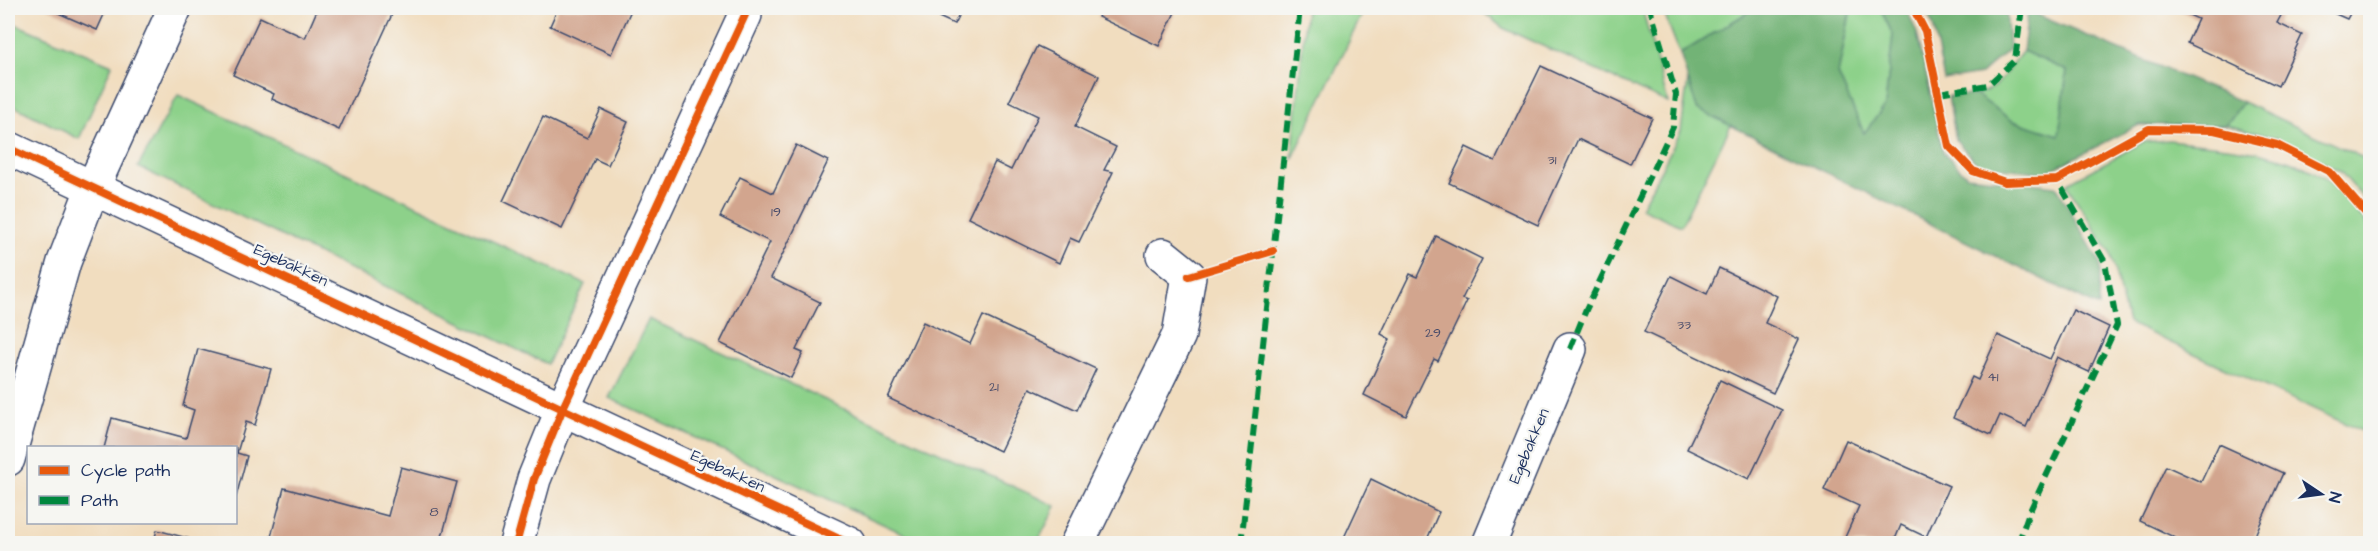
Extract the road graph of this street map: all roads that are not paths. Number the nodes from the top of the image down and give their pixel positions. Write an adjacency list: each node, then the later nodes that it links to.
1 (175, 8): 4 (street)
2 (745, 8): 7 (street)
3 (8, 148): 4 (street, Egebakken)
4 (93, 187): 7 (street, Egebakken); 8 (street)
5 (1163, 255): 11 (street)
6 (1570, 349): 12 (street, Egebakken)
7 (563, 408): 9 (street); 10 (street, Egebakken)
8 (8, 459)
9 (516, 543)
10 (850, 543)
11 (1077, 543)
12 (1488, 543)

